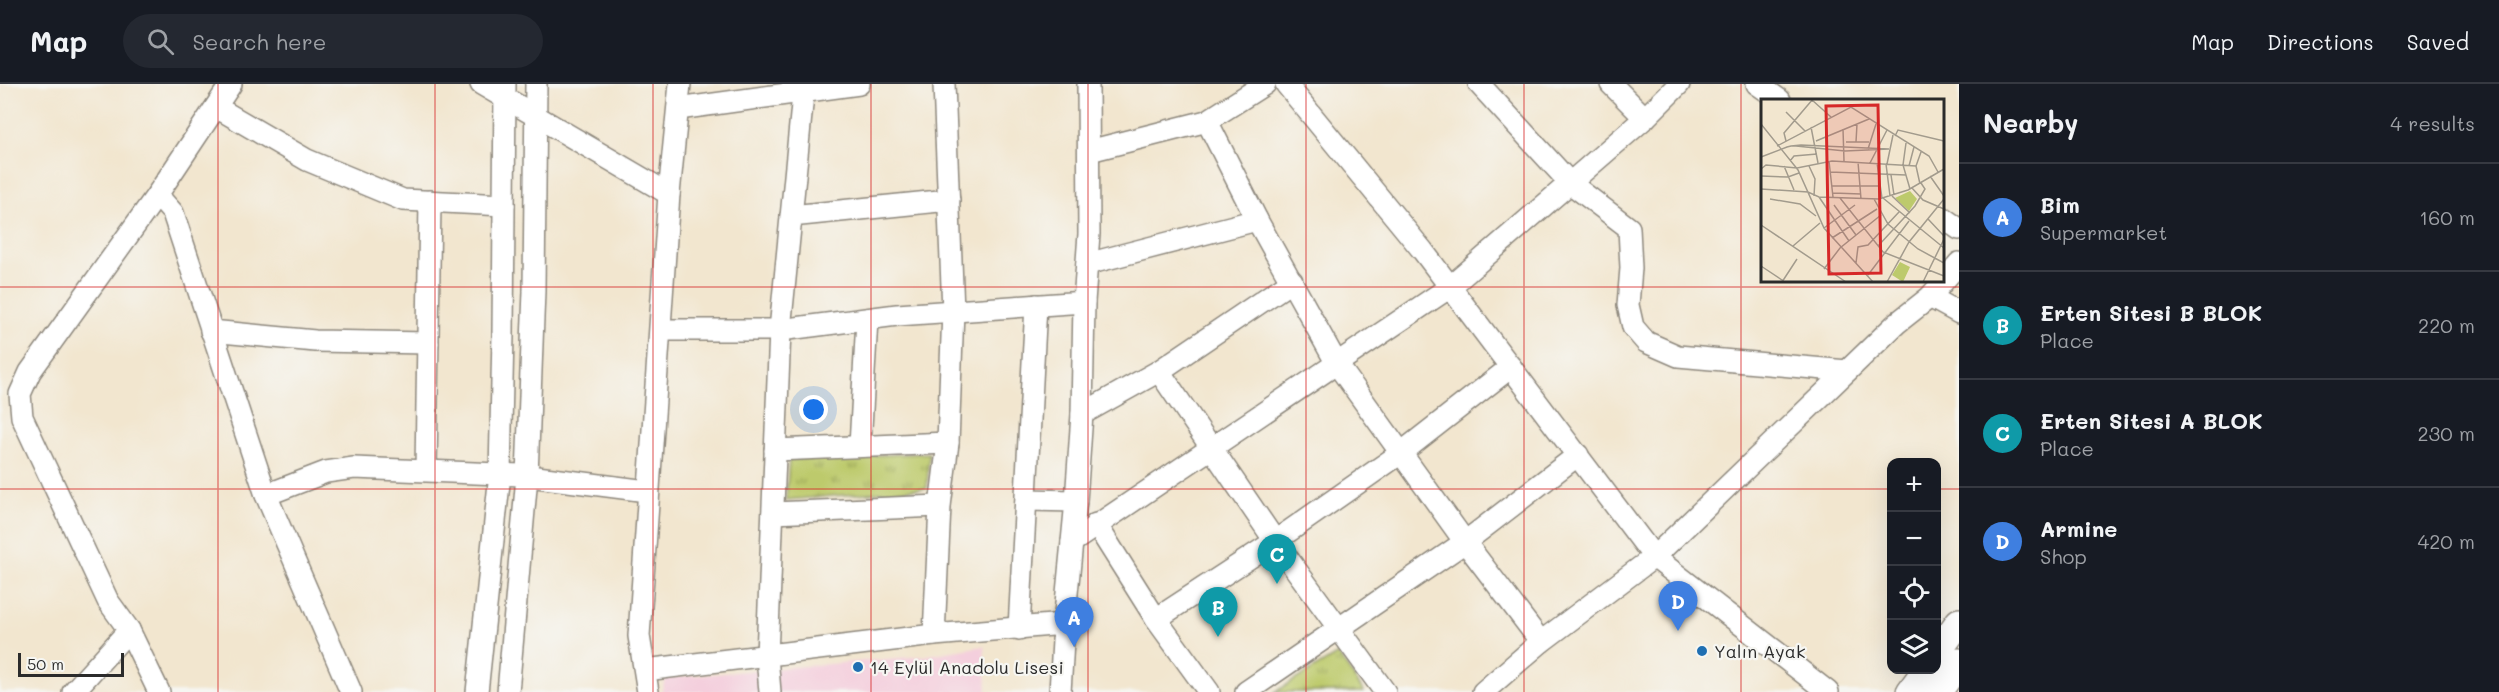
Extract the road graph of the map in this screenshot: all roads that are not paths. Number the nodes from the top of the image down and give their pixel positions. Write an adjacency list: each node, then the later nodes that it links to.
1 (231, 84): 17 (street)
2 (481, 84): 15 (street)
3 (536, 84): 19 (street)
4 (680, 84): 18 (street)
5 (859, 84): 14 (street)
6 (944, 84): 26 (street)
7 (1088, 84): 22 (street)
8 (1265, 84): 21 (street)
9 (1286, 84): 38 (street)
10 (1479, 84): 23 (street)
11 (1611, 84): 20 (street)
12 (1679, 84): 20 (street)
13 (1757, 84): 16 (street)
14 (804, 88): 18 (street); 29 (street)
15 (505, 91): 19 (street); 28 (street)
16 (1779, 99)
17 (216, 107): 25 (street); 27 (street)
18 (678, 110): 24 (street)
19 (537, 117): 24 (street); 62 (street)
20 (1644, 118): 23 (street)
21 (1207, 121): 22 (street); 31 (street)
22 (1089, 151): 34 (street)
23 (1570, 183): 38 (street); 51 (street)
24 (669, 194): 45 (street)
25 (157, 195): 47 (street); 79 (street)
26 (949, 200): 29 (street); 42 (street)
27 (430, 201): 28 (street); 48 (street)
28 (504, 205): 61 (street)
29 (791, 216): 46 (street)
30 (1944, 218): 32 (street)
31 (1257, 220): 34 (street); 35 (street)
32 (1959, 229)
33 (1959, 263): 36 (street)
34 (1087, 264): 40 (street)
35 (1292, 281): 49 (street); 52 (street)
36 (1944, 281)
37 (1943, 282): 39 (street)
38 (1450, 287): 49 (street); 50 (street)
39 (1930, 297): 43 (street); 51 (street)
40 (1084, 302): 41 (street); 53 (street)
41 (1036, 305): 42 (street); 65 (street)
42 (953, 311): 44 (street); 54 (street)
43 (1959, 313)
44 (867, 319): 46 (street); 55 (street)
45 (661, 330): 46 (street); 63 (street)
46 (780, 330): 57 (street)
47 (211, 331): 48 (street); 64 (street)
48 (428, 343): 60 (street)
49 (1336, 364): 56 (street); 58 (street)
50 (1511, 367): 58 (street); 59 (street)
51 (1846, 370): 73 (street)
52 (1159, 372): 53 (street); 56 (street)
53 (1082, 414): 66 (street)
54 (948, 443): 55 (street); 67 (street)
55 (860, 446): 57 (street)
56 (1213, 447): 69 (street); 70 (street)
57 (776, 450): 68 (street)
58 (1401, 453): 70 (street); 72 (street)
59 (1578, 455): 72 (street); 73 (street)
60 (426, 470): 61 (street); 64 (street)
61 (500, 474): 62 (street); 90 (street)
62 (527, 476): 63 (street); 91 (street)
63 (647, 491): 85 (street)
64 (266, 495): 89 (street)
65 (1027, 500): 66 (street); 78 (street)
66 (1076, 501): 71 (street)
67 (940, 506): 68 (street); 80 (street)
68 (773, 513): 83 (street)
69 (1096, 524): 71 (street); 74 (street)
70 (1275, 541): 74 (street); 77 (street)
71 (1072, 542): 76 (street)
72 (1465, 542): 77 (street); 81 (street)
73 (1654, 557): 81 (street); 99 (street)
74 (1156, 619): 95 (street)
75 (1959, 622): 82 (main road)
76 (1064, 624): 78 (street); 94 (street)
77 (1340, 628): 96 (street); 97 (street)
78 (1019, 629): 80 (street)
79 (129, 630): 87 (street); 88 (street)
80 (934, 635): 83 (street)
81 (1541, 642): 98 (street)
82 (1941, 647)
83 (767, 656): 85 (street); 93 (street)
84 (1959, 662): 101 (main road)
85 (645, 670): 92 (street)
86 (1923, 674): 100 (main road)
87 (73, 692)
88 (159, 692)
89 (351, 692)
90 (477, 692)
91 (508, 692)
92 (648, 692)
93 (770, 692)
94 (1060, 692)
95 (1209, 692)
96 (1246, 692)
97 (1385, 692)
98 (1483, 692)
99 (1828, 692)
100 (1910, 692)
101 (1938, 692)

